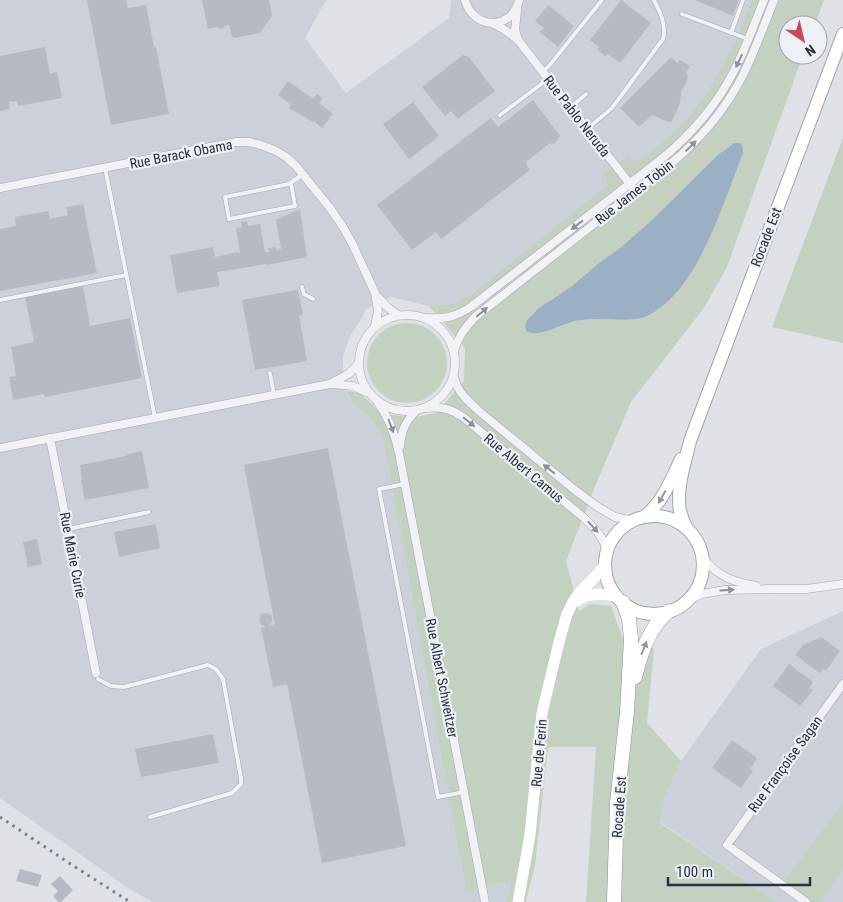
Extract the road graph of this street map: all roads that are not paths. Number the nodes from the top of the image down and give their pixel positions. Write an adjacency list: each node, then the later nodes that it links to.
1 (465, 0): 9 (street, Rue Pablo Neruda)
2 (602, 0): 14 (lane)
3 (654, 0): 19 (lane)
4 (743, 0): 10 (lane)
5 (764, 0): 13 (street, Rue James Tobin)
6 (774, 0): 25 (street, Rue James Tobin, one-way to 6)
7 (518, 4): 9 (street); 12 (street)
8 (682, 14): 10 (lane)
9 (492, 23): 12 (street, Rue Pablo Neruda)
10 (731, 33): 13 (lane)
11 (843, 34): 44 (main road, Rocade Est)
12 (518, 40): 14 (street, Rue Pablo Neruda)
13 (748, 40): 23 (street, Rue James Tobin, one-way to 23)
14 (542, 72): 15 (street, Rue Pablo Neruda)
15 (548, 79): 17 (street, Rue Pablo Neruda); 18 (lane)
16 (586, 94): 17 (lane)
17 (570, 108): 19 (street, Rue Pablo Neruda)
18 (500, 115)
19 (587, 129): 23 (street, Rue Pablo Neruda)
20 (105, 168): 21 (street, Rue Barack Obama); 24 (street, Rue Barack Obama); 26 (lane)
21 (302, 174): 22 (lane); 28 (street, Rue Barack Obama)
22 (291, 183): 22 (lane)
23 (630, 184): 25 (street, Rue Pablo Neruda); 32 (street, Rue James Tobin, one-way to 32)
24 (0, 188)
25 (635, 192): 34 (street, Rue James Tobin, one-way to 25)
26 (126, 274): 30 (lane); 42 (lane)
27 (302, 288): 29 (lane)
28 (375, 293): 31 (street, Rue Barack Obama); 33 (street, Rue Barack Obama)
29 (313, 299)
30 (0, 300)
31 (398, 315): 32 (street); 33 (street)
32 (427, 318): 34 (street)
33 (375, 326): 35 (street)
34 (454, 351): 37 (street)
35 (359, 364): 38 (street); 40 (street)
36 (270, 373): 39 (lane)
37 (454, 376): 41 (street); 49 (street, Rue Albert Camus, one-way to 37)
38 (330, 384): 39 (street); 40 (street)
39 (274, 394): 42 (street)
40 (374, 398): 41 (street); 46 (street, Rue Albert Schweitzer, one-way to 46)
41 (421, 409): 46 (street, Rue Albert Schweitzer); 53 (street, Rue Albert Camus, one-way to 53)
42 (155, 418): 43 (street)
43 (50, 438): 45 (street); 50 (street, Rue Marie Curie)
44 (690, 441): 49 (main road, Rocade Est, one-way to 49); 51 (main road, Rocade Est)
45 (0, 448)
46 (400, 454): 47 (street, Rue Albert Schweitzer)
47 (405, 484): 63 (street, Rue Albert Schweitzer); 63 (lane)
48 (149, 512): 50 (lane)
49 (639, 519): 51 (main road); 53 (main road)
50 (68, 529): 60 (street, Rue Marie Curie)
51 (687, 529): 52 (main road)
52 (702, 556): 55 (street); 57 (main road)
53 (606, 558): 56 (main road); 58 (street, Rue de Ferin)
54 (843, 584): 55 (street)
55 (770, 589): 57 (street, one-way to 55)
56 (620, 600): 58 (street); 59 (main road); 62 (highway, Rocade Est)
57 (686, 601): 59 (main road)
58 (571, 606): 66 (street, Rue de Ferin)
59 (669, 611): 62 (highway, Rocade Est, one-way to 59)
60 (97, 676): 64 (lane)
61 (843, 684): 68 (street, Rue Françoise Sagan)
62 (627, 712): 67 (highway, Rocade Est)
63 (464, 792): 65 (street, Rue Albert Schweitzer)
64 (150, 817)
65 (485, 902)
66 (518, 902)
67 (614, 902)
68 (806, 902)

